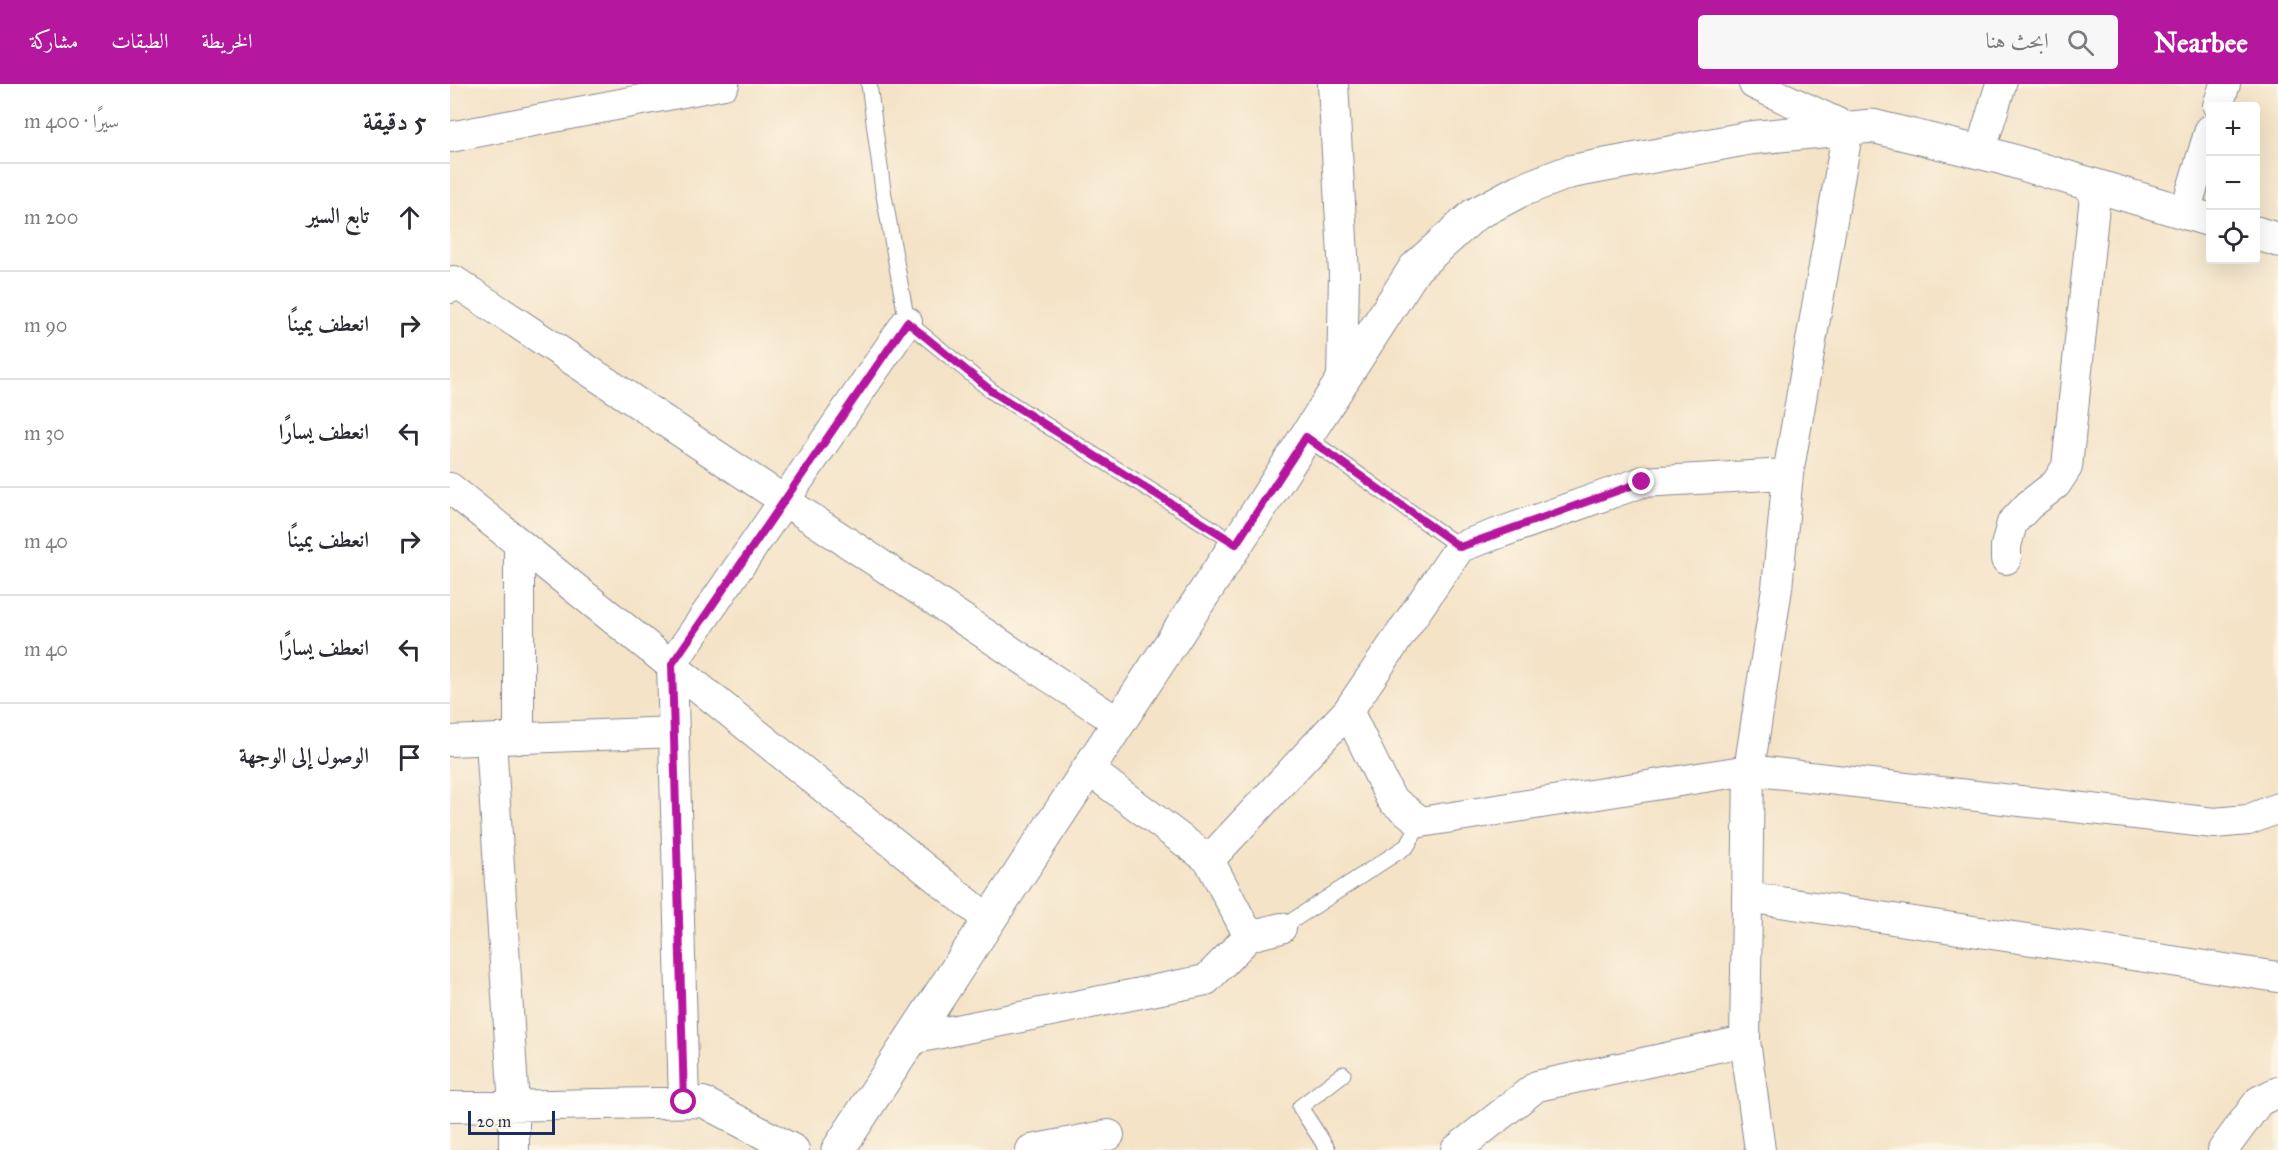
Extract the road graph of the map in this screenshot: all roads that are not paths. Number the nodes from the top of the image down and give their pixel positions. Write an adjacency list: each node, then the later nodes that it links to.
1 (724, 84): 7 (street)
2 (869, 84): 18 (lane)
3 (1333, 84): 19 (street)
4 (1754, 84): 9 (street)
5 (2001, 84): 11 (street)
6 (2225, 84): 8 (street)
7 (624, 93): 10 (street)
8 (2219, 102)
9 (1848, 128): 11 (street); 19 (street); 21 (street)
10 (450, 137)
11 (1980, 152): 13 (street)
12 (2207, 156): 14 (street)
13 (2096, 186): 14 (street); 27 (street)
14 (2198, 216)
15 (2260, 234): 16 (street)
16 (2278, 240)
17 (450, 288): 23 (street)
18 (907, 322): 23 (street); 25 (lane)
19 (1342, 382): 20 (street)
20 (1306, 437): 25 (street); 26 (lane)
21 (1788, 474): 26 (street); 35 (street)
22 (450, 488): 24 (street)
23 (784, 501): 28 (street); 30 (street)
24 (519, 543): 28 (street); 32 (street)
25 (1236, 544): 30 (street)
26 (1460, 547): 29 (street)
27 (2006, 559)
28 (672, 664): 31 (street); 40 (street)
29 (1348, 711): 37 (street); 38 (street)
30 (1119, 723): 34 (street)
31 (674, 732): 32 (street); 48 (street)
32 (505, 739): 33 (street); 49 (street)
33 (450, 741)
34 (1088, 769): 38 (street); 40 (street)
35 (1749, 770): 36 (street); 37 (street); 39 (street)
36 (2278, 808)
37 (1421, 822): 41 (lane)
38 (1209, 860): 42 (street)
39 (1747, 897): 43 (street); 45 (street)
40 (989, 920): 44 (street)
41 (1281, 928): 42 (street)
42 (1249, 936): 44 (street)
43 (2278, 977)
44 (911, 1039): 54 (street)
45 (1745, 1041): 57 (street); 58 (street)
46 (1343, 1074): 56 (lane)
47 (2278, 1092): 59 (street)
48 (684, 1102): 49 (street); 53 (street)
49 (514, 1106): 50 (street); 52 (street)
50 (450, 1107)
51 (1109, 1135): 55 (street)
52 (514, 1150)
53 (794, 1150)
54 (838, 1150)
55 (1031, 1150)
56 (1328, 1150)
57 (1456, 1150)
58 (1760, 1150)
59 (2223, 1150)

